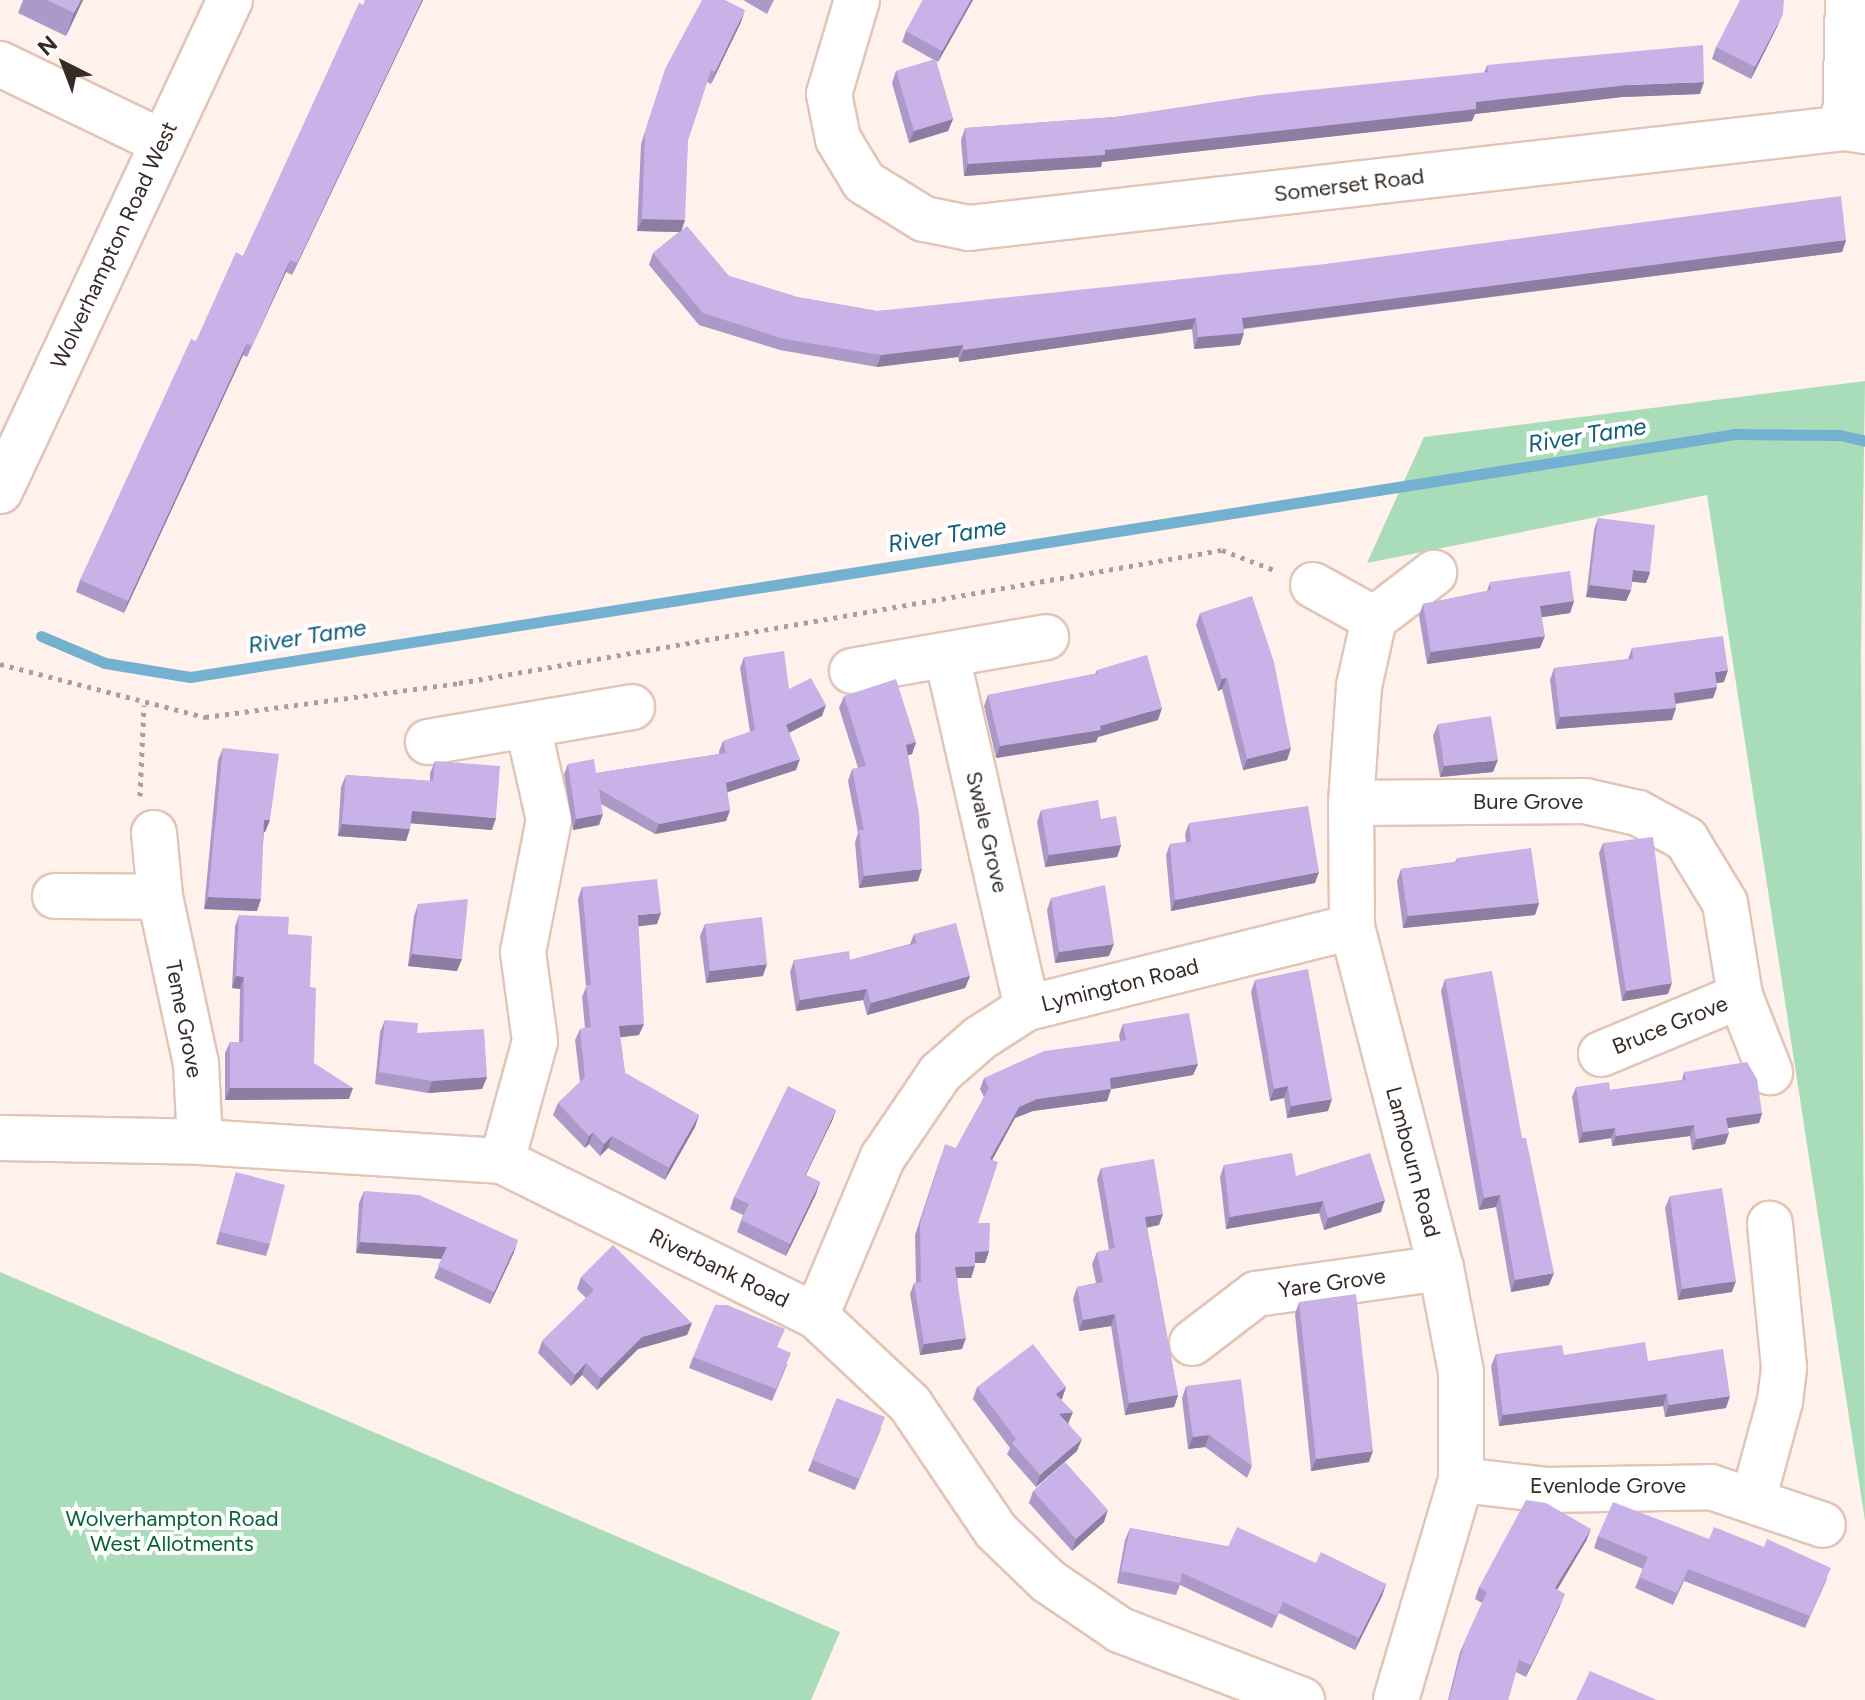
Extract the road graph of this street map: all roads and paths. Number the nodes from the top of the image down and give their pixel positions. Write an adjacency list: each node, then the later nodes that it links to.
1 (230, 0): 6 (street, Wolverhampton Road West)
2 (857, 0): 5 (street, Somerset Road)
3 (1848, 0): 5 (street)
4 (0, 64): 6 (street)
5 (1855, 130)
6 (162, 142): 7 (street, Wolverhampton Road West)
7 (0, 491)
8 (1434, 573): 10 (street)
9 (1313, 585): 10 (street); 15 (path)
10 (1374, 619): 19 (street, Lambourn Road)
11 (1046, 637): 12 (street)
12 (947, 656): 14 (street); 25 (street, Swale Grove)
13 (0, 664): 15 (path)
14 (852, 671)
15 (144, 705): 20 (path)
16 (632, 707): 17 (street)
17 (528, 727): 18 (street); 30 (street)
18 (428, 742)
19 (1351, 803): 23 (street, Lambourn Road); 24 (street, Bure Grove)
20 (154, 833): 22 (street, Teme Grove)
21 (55, 896): 22 (street)
22 (160, 897): 29 (street, Teme Grove)
23 (1352, 927): 25 (street, Lymington Road); 32 (street, Lambourn Road)
24 (1740, 996): 26 (street, Bruce Grove); 27 (street, Bure Grove)
25 (1027, 1008): 33 (street, Lymington Road)
26 (1601, 1054)
27 (1770, 1072)
28 (0, 1138): 29 (street, Riverbank Road)
29 (200, 1142): 30 (street, Riverbank Road)
30 (502, 1161): 33 (street, Riverbank Road)
31 (1770, 1224): 36 (street)
32 (1441, 1268): 34 (street, Yare Grove); 35 (street, Lambourn Road)
33 (816, 1316): 38 (street, Riverbank Road)
34 (1192, 1343)
35 (1461, 1480): 36 (street, Evenlode Grove); 39 (street, Lambourn Road)
36 (1753, 1500): 37 (street, Evenlode Grove)
37 (1823, 1525)
38 (1302, 1700)
39 (1396, 1700)

